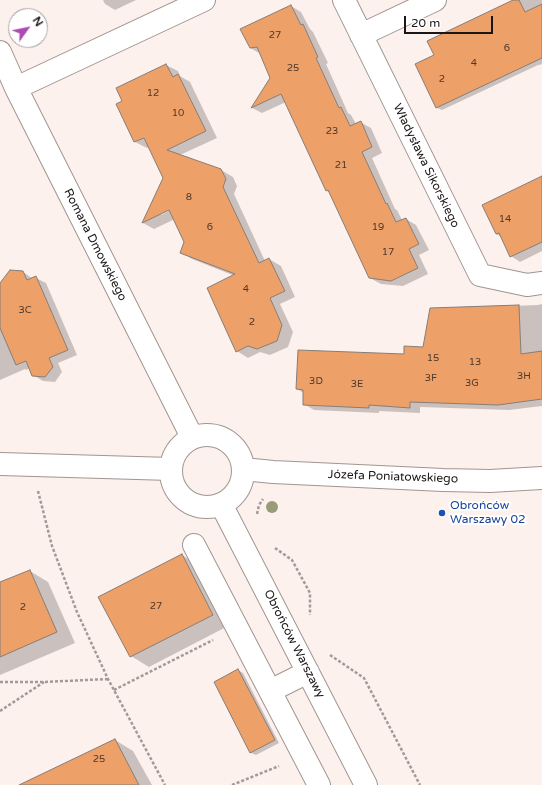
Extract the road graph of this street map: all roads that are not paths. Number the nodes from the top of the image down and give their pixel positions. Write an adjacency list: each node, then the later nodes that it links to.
1 (204, 0): 6 (street)
2 (344, 0): 4 (street, Władysława Sikorskiego)
3 (435, 0): 4 (street)
4 (361, 35): 7 (street, Władysława Sikorskiego)
5 (0, 52): 6 (street, Romana Dmowskiego)
6 (16, 88): 8 (street, Romana Dmowskiego)
7 (542, 282)
8 (192, 437): 10 (street); 11 (street)
9 (0, 464): 10 (street)
10 (171, 469): 13 (street)
11 (243, 469): 12 (street, Józefa Poniatowskiego); 13 (street)
12 (542, 478)
13 (221, 504): 15 (street, Obrońców Warszawy)
14 (194, 545): 16 (street)
15 (308, 672): 16 (street); 18 (street, Obrońców Warszawy)
16 (270, 691): 17 (street)
17 (318, 785)
18 (366, 785)

